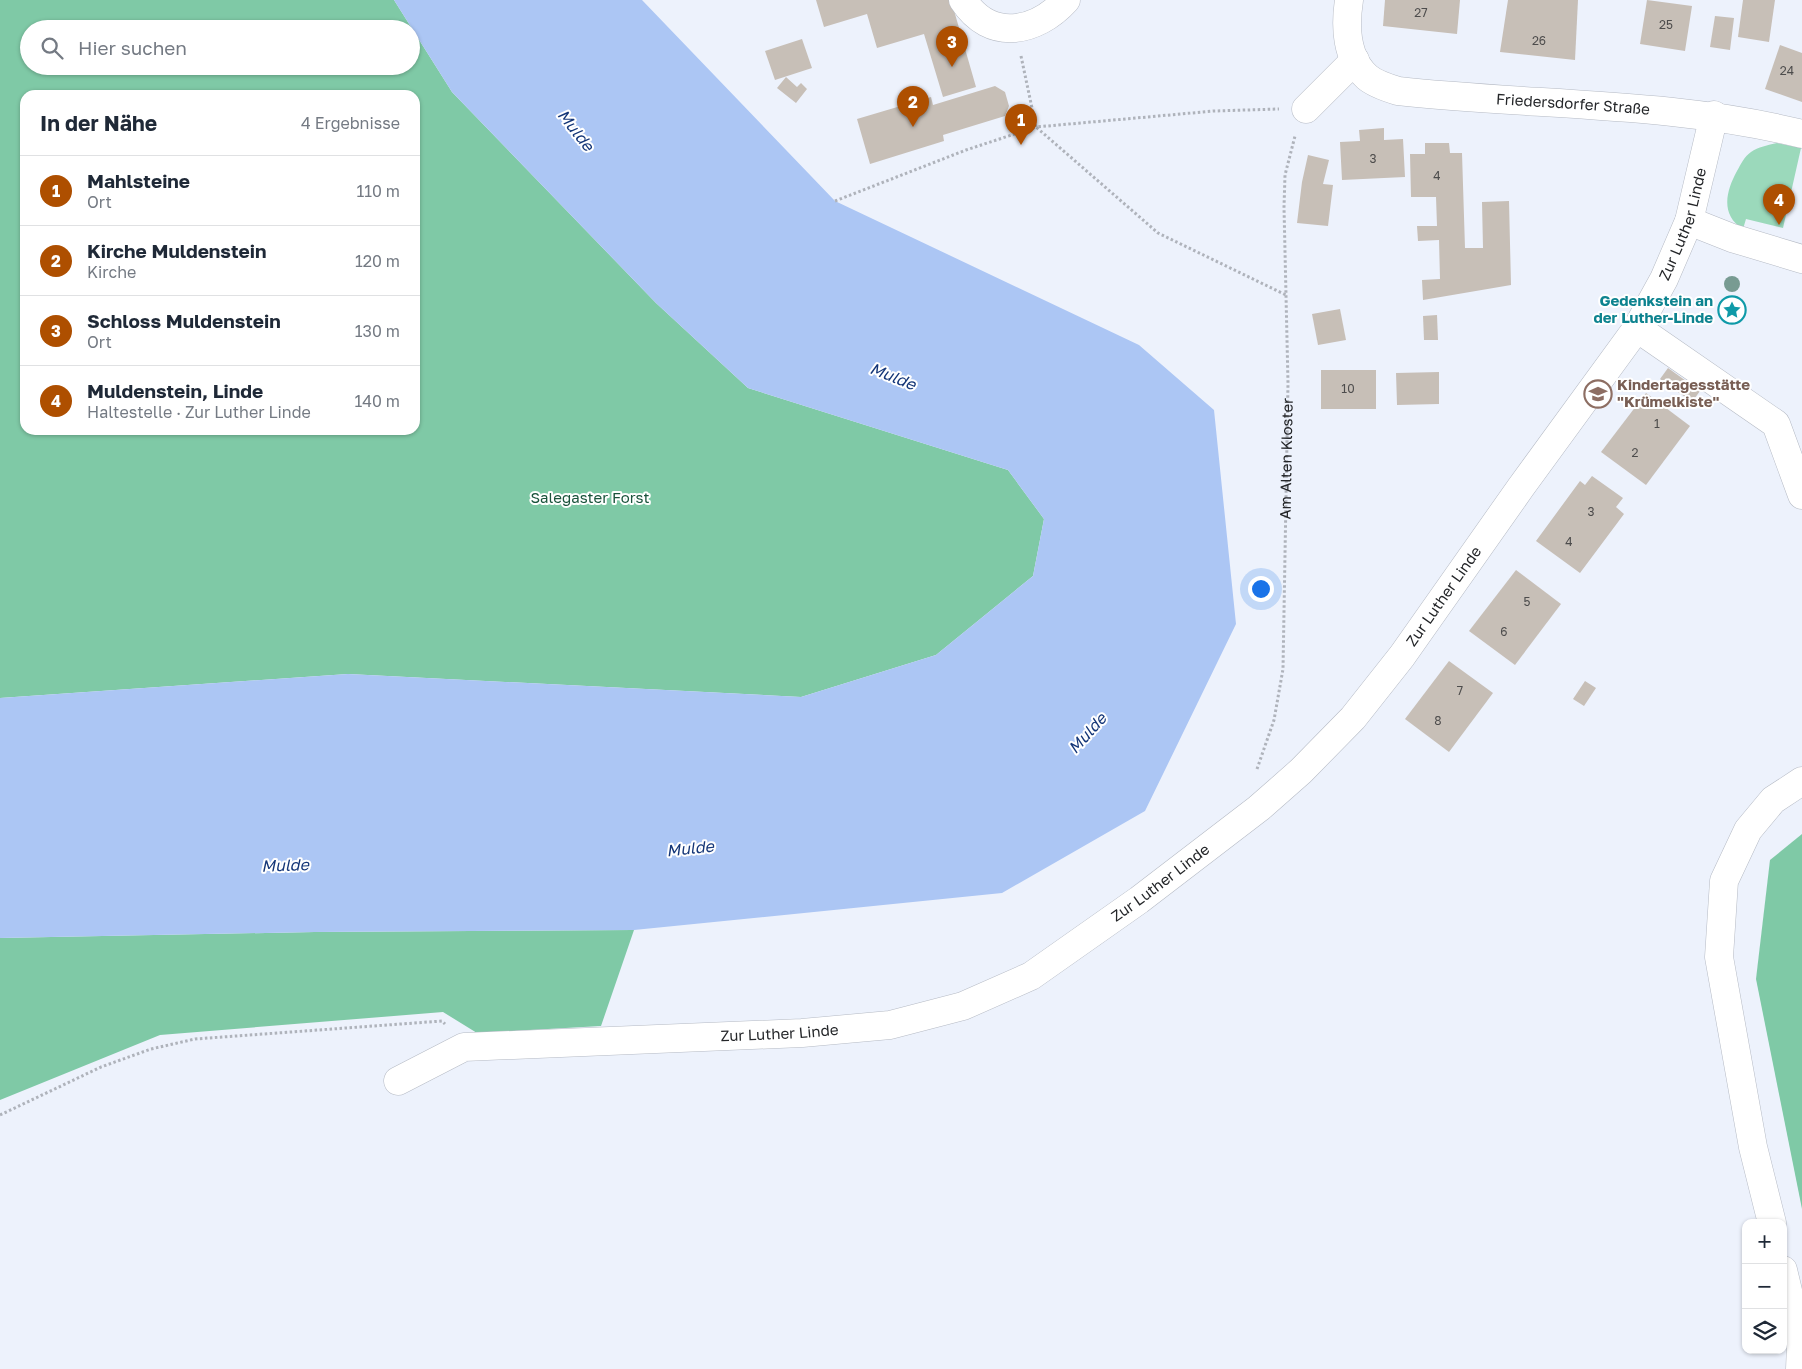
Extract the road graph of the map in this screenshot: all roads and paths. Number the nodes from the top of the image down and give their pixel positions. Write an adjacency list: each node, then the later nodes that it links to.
1 (963, 0): 4 (street)
2 (1066, 0): 4 (street)
3 (1349, 0): 5 (street)
4 (1016, 28): 8 (path)
5 (1355, 60): 6 (street); 7 (street, Friedersdorfer Straße)
6 (1306, 109): 8 (path); 13 (path, Am Alten Kloster)
7 (1714, 115): 9 (street, Friedersdorfer Straße); 11 (street, Zur Luther Linde)
8 (1036, 127): 10 (path); 13 (path)
9 (1802, 134)
10 (836, 201)
11 (1689, 221): 12 (street); 14 (street, Zur Luther Linde)
12 (1802, 258)
13 (1286, 295): 17 (path, Am Alten Kloster)
14 (1637, 328): 15 (street); 17 (street, Zur Luther Linde)
15 (1802, 495)
16 (1802, 781): 21 (street)
17 (1259, 808): 18 (street, Zur Luther Linde)
18 (464, 1047): 19 (street); 20 (path)
19 (398, 1081)
20 (0, 1115)
21 (1771, 1219)
22 (1787, 1286): 23 (street)
23 (1800, 1369)

